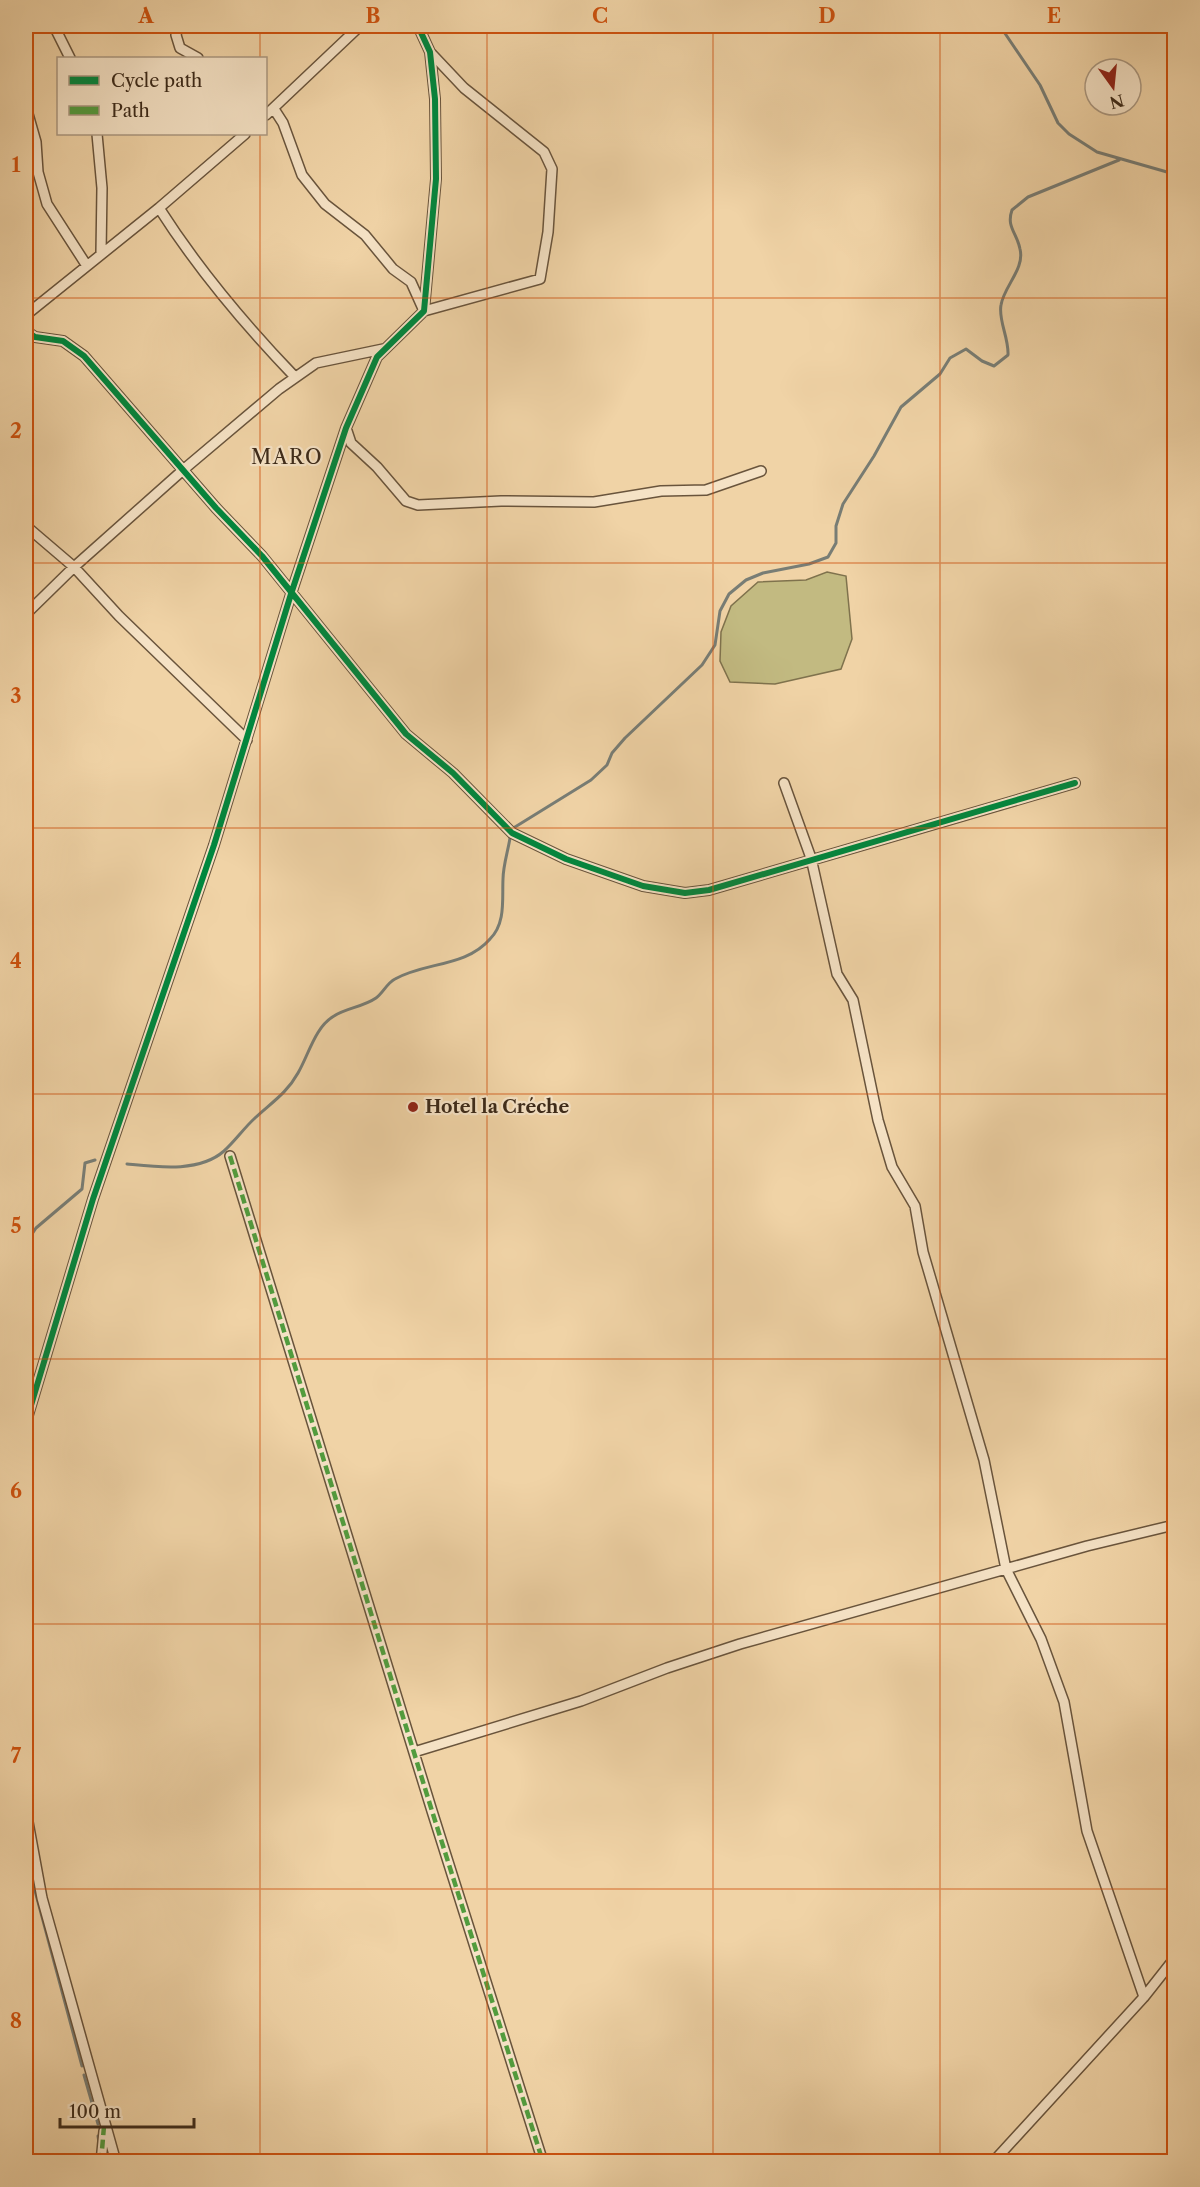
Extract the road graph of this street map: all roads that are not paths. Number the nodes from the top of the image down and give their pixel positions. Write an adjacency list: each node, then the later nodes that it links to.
1 (178, 26): 7 (street)
2 (360, 26): 9 (street)
3 (418, 26): 5 (street)
4 (55, 28): 6 (street)
5 (430, 52): 15 (street); 15 (street)
6 (70, 57)
7 (196, 57)
8 (26, 107): 14 (street)
9 (269, 111): 15 (street)
10 (98, 135): 13 (street)
11 (244, 135): 12 (street)
12 (159, 208): 13 (street); 19 (street)
13 (101, 253): 14 (street)
14 (87, 266): 16 (street)
15 (424, 311): 18 (street)
16 (26, 315)
17 (26, 331): 21 (street)
18 (383, 349): 19 (street); 20 (street)
19 (295, 377): 21 (street)
20 (346, 428): 22 (street); 25 (street)
21 (183, 470): 24 (street); 25 (street)
22 (761, 471)
23 (26, 526): 24 (street)
24 (74, 567): 26 (street); 27 (street)
25 (291, 594): 27 (street); 30 (street)
26 (26, 614)
27 (247, 740): 32 (street)
28 (784, 783): 30 (street)
29 (1075, 783): 30 (street)
30 (812, 858): 34 (street)
31 (230, 1156): 35 (street)
32 (26, 1422)
33 (1174, 1525): 34 (street)
34 (1006, 1569): 35 (street); 38 (street)
35 (414, 1752): 42 (street)
36 (26, 1811): 39 (street)
37 (1174, 1959): 38 (street)
38 (1144, 1997): 43 (street)
39 (104, 2126): 40 (street); 41 (street)
40 (101, 2162)
41 (116, 2162)
42 (543, 2162)
43 (993, 2162)

